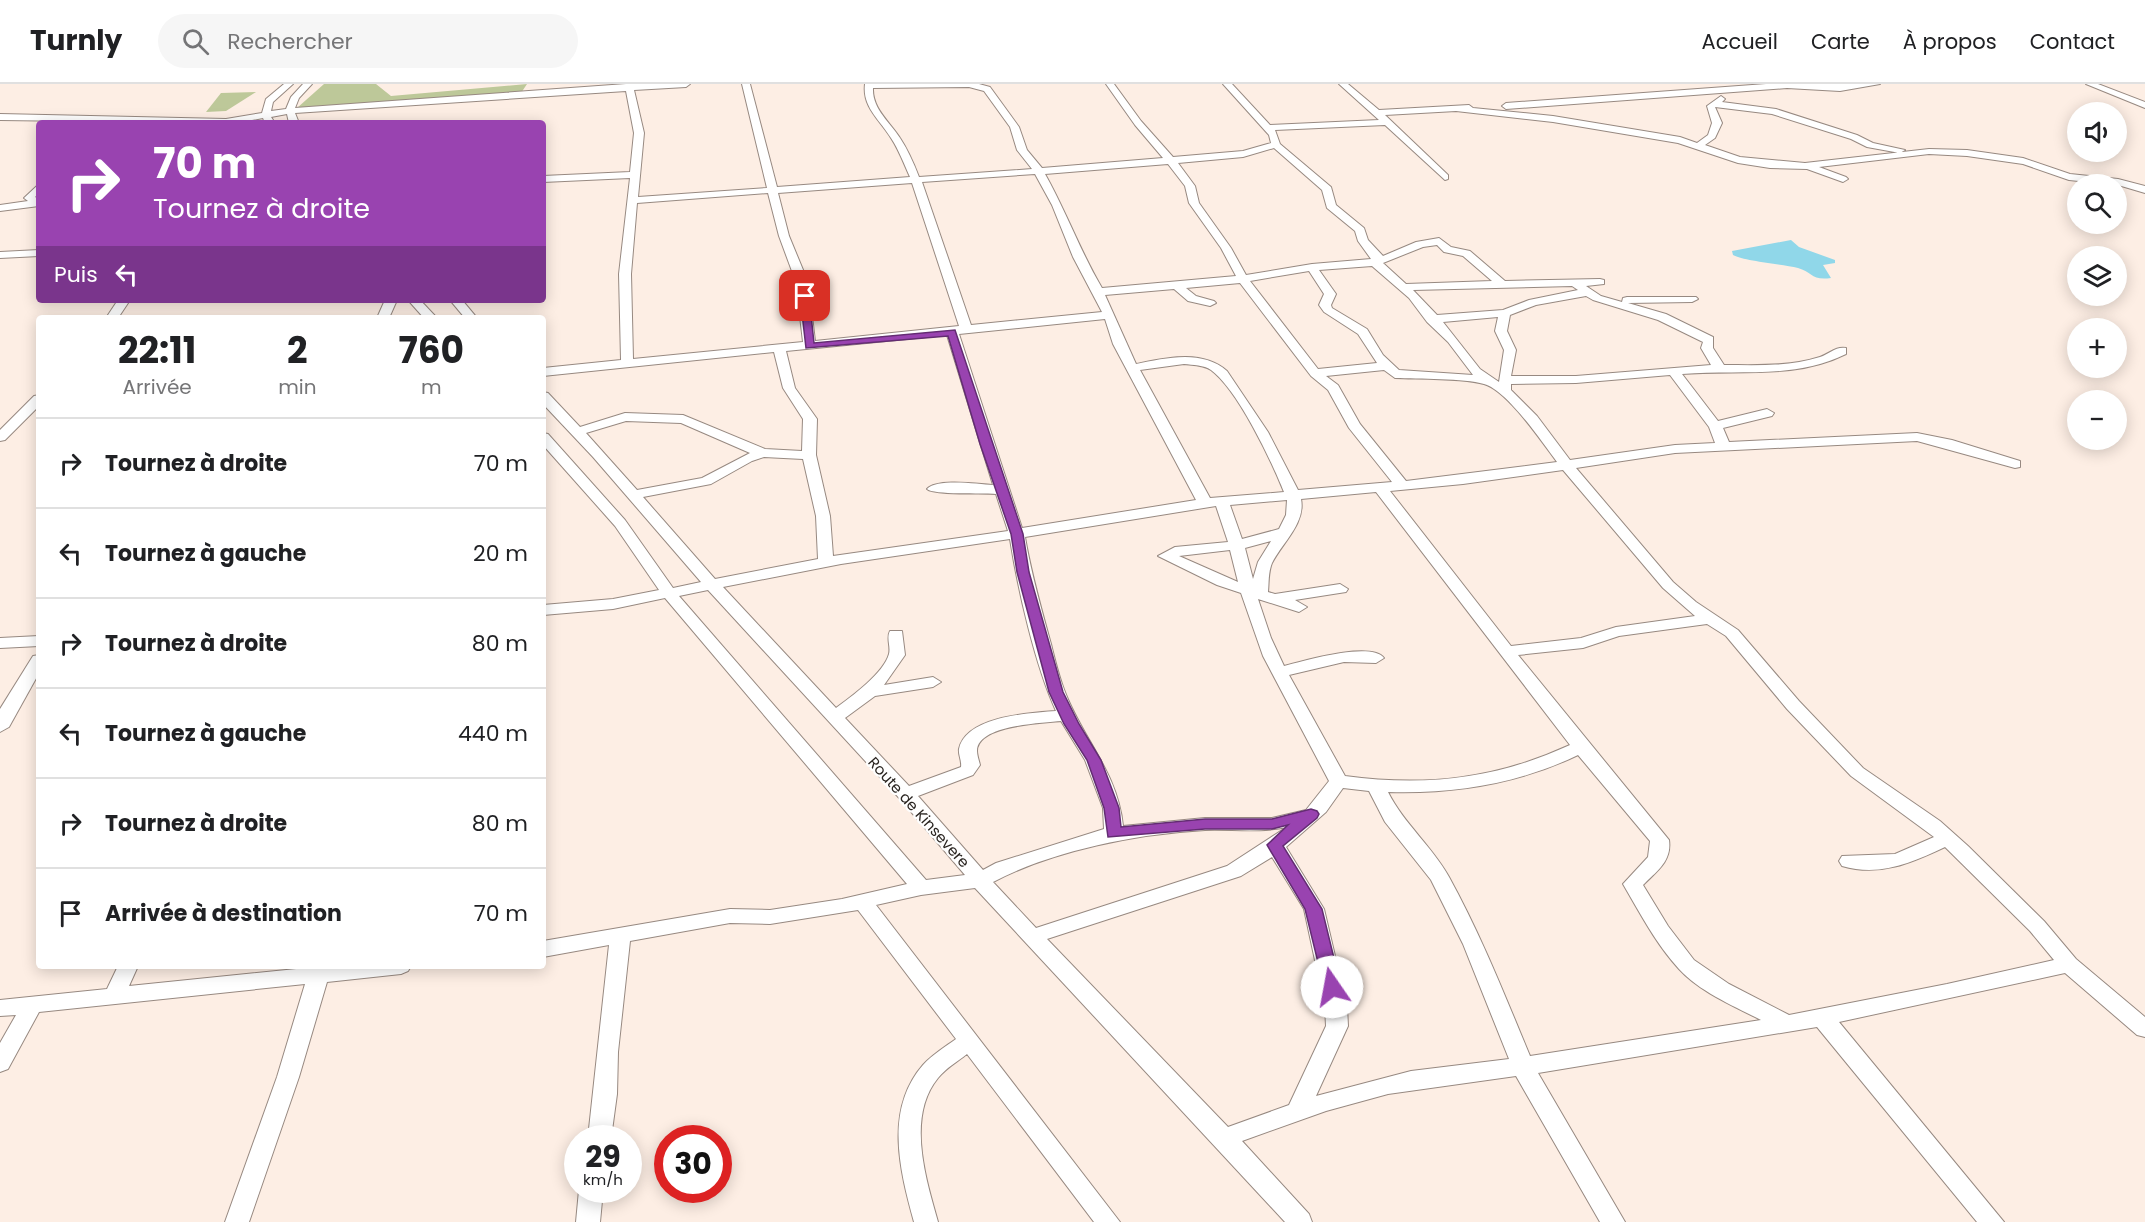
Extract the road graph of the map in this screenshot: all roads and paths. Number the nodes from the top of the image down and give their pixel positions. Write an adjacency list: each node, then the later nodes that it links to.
1 (289, 84): 22 (street)
2 (308, 84): 19 (street)
3 (686, 84): 14 (street)
4 (746, 84): 41 (street)
5 (970, 84): 12 (street); 34 (street)
6 (1110, 84): 32 (street)
7 (1227, 84): 26 (street)
8 (1343, 84): 20 (street)
9 (1876, 84): 13 (street)
10 (2090, 84): 17 (street)
11 (868, 85): 12 (street); 38 (street)
12 (925, 85)
13 (1820, 85): 15 (street)
14 (629, 86): 19 (street); 35 (street)
15 (1741, 89): 16 (street); 18 (street)
16 (1713, 104): 30 (street); 31 (street)
17 (2145, 105)
18 (1457, 109): 20 (street); 27 (street)
19 (289, 111): 22 (street); 24 (street)
20 (1376, 113): 25 (street)
21 (0, 117): 23 (street)
22 (268, 119)
23 (69, 120)
24 (293, 120)
25 (1387, 122): 26 (street); 36 (street)
26 (1267, 128): 29 (street)
27 (1635, 133): 28 (street); 30 (street)
28 (1642, 141)
29 (1276, 145): 32 (street); 51 (street)
30 (1698, 146): 33 (street)
31 (1909, 152): 33 (street); 42 (street)
32 (1169, 160): 34 (street); 54 (street)
33 (1805, 166): 39 (street)
34 (1038, 170): 38 (street); 60 (street)
35 (634, 175): 37 (street); 43 (street)
36 (1445, 177)
37 (546, 179)
38 (915, 179): 41 (street); 72 (street)
39 (1843, 179)
40 (36, 190): 44 (street); 45 (street)
41 (772, 190): 43 (street); 74 (street)
42 (2145, 190)
43 (634, 200): 77 (street)
44 (0, 202)
45 (36, 202)
46 (36, 203): 47 (street)
47 (0, 208)
48 (36, 253): 50 (street)
49 (0, 255): 50 (street)
50 (17, 255): 52 (street)
51 (1375, 262): 53 (street); 58 (street); 59 (street)
52 (0, 266)
53 (1312, 267): 54 (street); 78 (street)
54 (1243, 279): 57 (street); 83 (street)
55 (1573, 282): 56 (street); 58 (street); 61 (street)
56 (1600, 282)
57 (1176, 284): 60 (street); 66 (street)
58 (1502, 284): 59 (street)
59 (1404, 287): 71 (street)
60 (1099, 291): 70 (street)
61 (1586, 292): 63 (street); 67 (street)
62 (1692, 299): 63 (street)
63 (1611, 300): 80 (street)
64 (417, 303): 68 (street)
65 (458, 303): 69 (street)
66 (1210, 303)
67 (1505, 313): 71 (street); 85 (street)
68 (429, 315)
69 (468, 315)
70 (1109, 315): 72 (street); 79 (street)
71 (1431, 319): 84 (street)
72 (967, 331): 73 (street)
73 (952, 332): 74 (street); 101 (street)
74 (809, 346): 75 (street)
75 (779, 349): 77 (street); 95 (street)
76 (1842, 351): 80 (street)
77 (627, 364): 81 (street)
78 (1388, 366): 83 (street); 84 (street)
79 (1132, 368): 102 (street); 104 (street)
80 (1720, 369): 82 (street)
81 (546, 372)
82 (1674, 372): 85 (street); 89 (street)
83 (1315, 373): 98 (street)
84 (1485, 380): 85 (street)
85 (1505, 386): 97 (street)
86 (546, 399): 90 (street, Route de Kinsevere)
87 (36, 402): 91 (street)
88 (1767, 413): 89 (street)
89 (1714, 426): 93 (street)
90 (577, 432): 94 (street); 103 (street, Route de Kinsevere)
91 (0, 437)
92 (546, 440): 111 (street)
93 (1724, 447): 96 (street); 97 (street)
94 (763, 453): 95 (street); 103 (street)
95 (809, 455): 108 (street)
96 (2015, 464)
97 (1566, 465): 98 (street); 115 (street)
98 (1402, 485): 99 (street)
99 (1380, 487): 102 (street); 119 (street)
100 (934, 489): 101 (street)
101 (1002, 490): 106 (street)
102 (1294, 494): 104 (street); 105 (street)
103 (635, 498): 109 (street, Route de Kinsevere)
104 (1213, 502): 106 (street); 107 (street)
105 (1282, 533): 107 (street); 112 (street)
106 (1017, 534): 108 (street); 125 (street)
107 (1238, 544): 112 (street); 112 (street)
108 (826, 562): 109 (street)
109 (713, 586): 111 (street); 126 (street, Route de Kinsevere)
110 (1340, 589): 112 (street)
111 (669, 592): 114 (street); 138 (street)
112 (1260, 594): 113 (street); 122 (street)
113 (1299, 607)
114 (546, 610)
115 (1712, 618): 119 (street); 134 (street)
116 (896, 634): 124 (street)
117 (36, 641): 118 (street)
118 (0, 643)
119 (1506, 651): 128 (street)
120 (1376, 658): 122 (street)
121 (36, 665): 127 (street)
122 (1279, 672): 129 (street)
123 (933, 682): 124 (street)
124 (870, 692): 126 (street)
125 (1067, 716): 131 (street); 133 (street)
126 (835, 717): 131 (street, Route de Kinsevere)
127 (0, 727)
128 (1581, 747): 130 (street); 151 (street)
129 (1338, 782): 130 (street); 132 (street)
130 (1376, 786): 155 (street)
131 (908, 796): 137 (street, Route de Kinsevere)
132 (1311, 814): 133 (street); 135 (street)
133 (1114, 833): 137 (street)
134 (1947, 839): 136 (street); 143 (street)
135 (1275, 845): 141 (street); 156 (street)
136 (1849, 861)
137 (980, 880): 138 (street); 141 (street, Route de Kinsevere)
138 (921, 888): 139 (street)
139 (863, 902): 140 (street); 153 (street)
140 (621, 934): 142 (street); 157 (street)
141 (1034, 936): 158 (street, Route de Kinsevere)
142 (546, 948)
143 (2069, 964): 150 (street); 152 (street)
144 (127, 969): 147 (street)
145 (376, 969): 146 (street)
146 (318, 976): 147 (street); 160 (street)
147 (115, 995): 148 (street)
148 (32, 1005): 149 (street); 154 (street)
149 (0, 1008)
150 (1822, 1017): 151 (street); 166 (street)
151 (1785, 1023): 155 (street)
152 (2145, 1029)
153 (969, 1041): 162 (street); 163 (street)
154 (0, 1063)
155 (1523, 1067): 156 (street); 165 (street)
156 (1297, 1112): 158 (street)
157 (600, 1125)
158 (1224, 1138): 164 (street, Route de Kinsevere)
159 (590, 1203): 161 (street)
160 (237, 1222)
161 (588, 1222)
162 (926, 1222)
163 (1108, 1222)
164 (1300, 1222)
165 (1613, 1222)
166 (1992, 1222)

